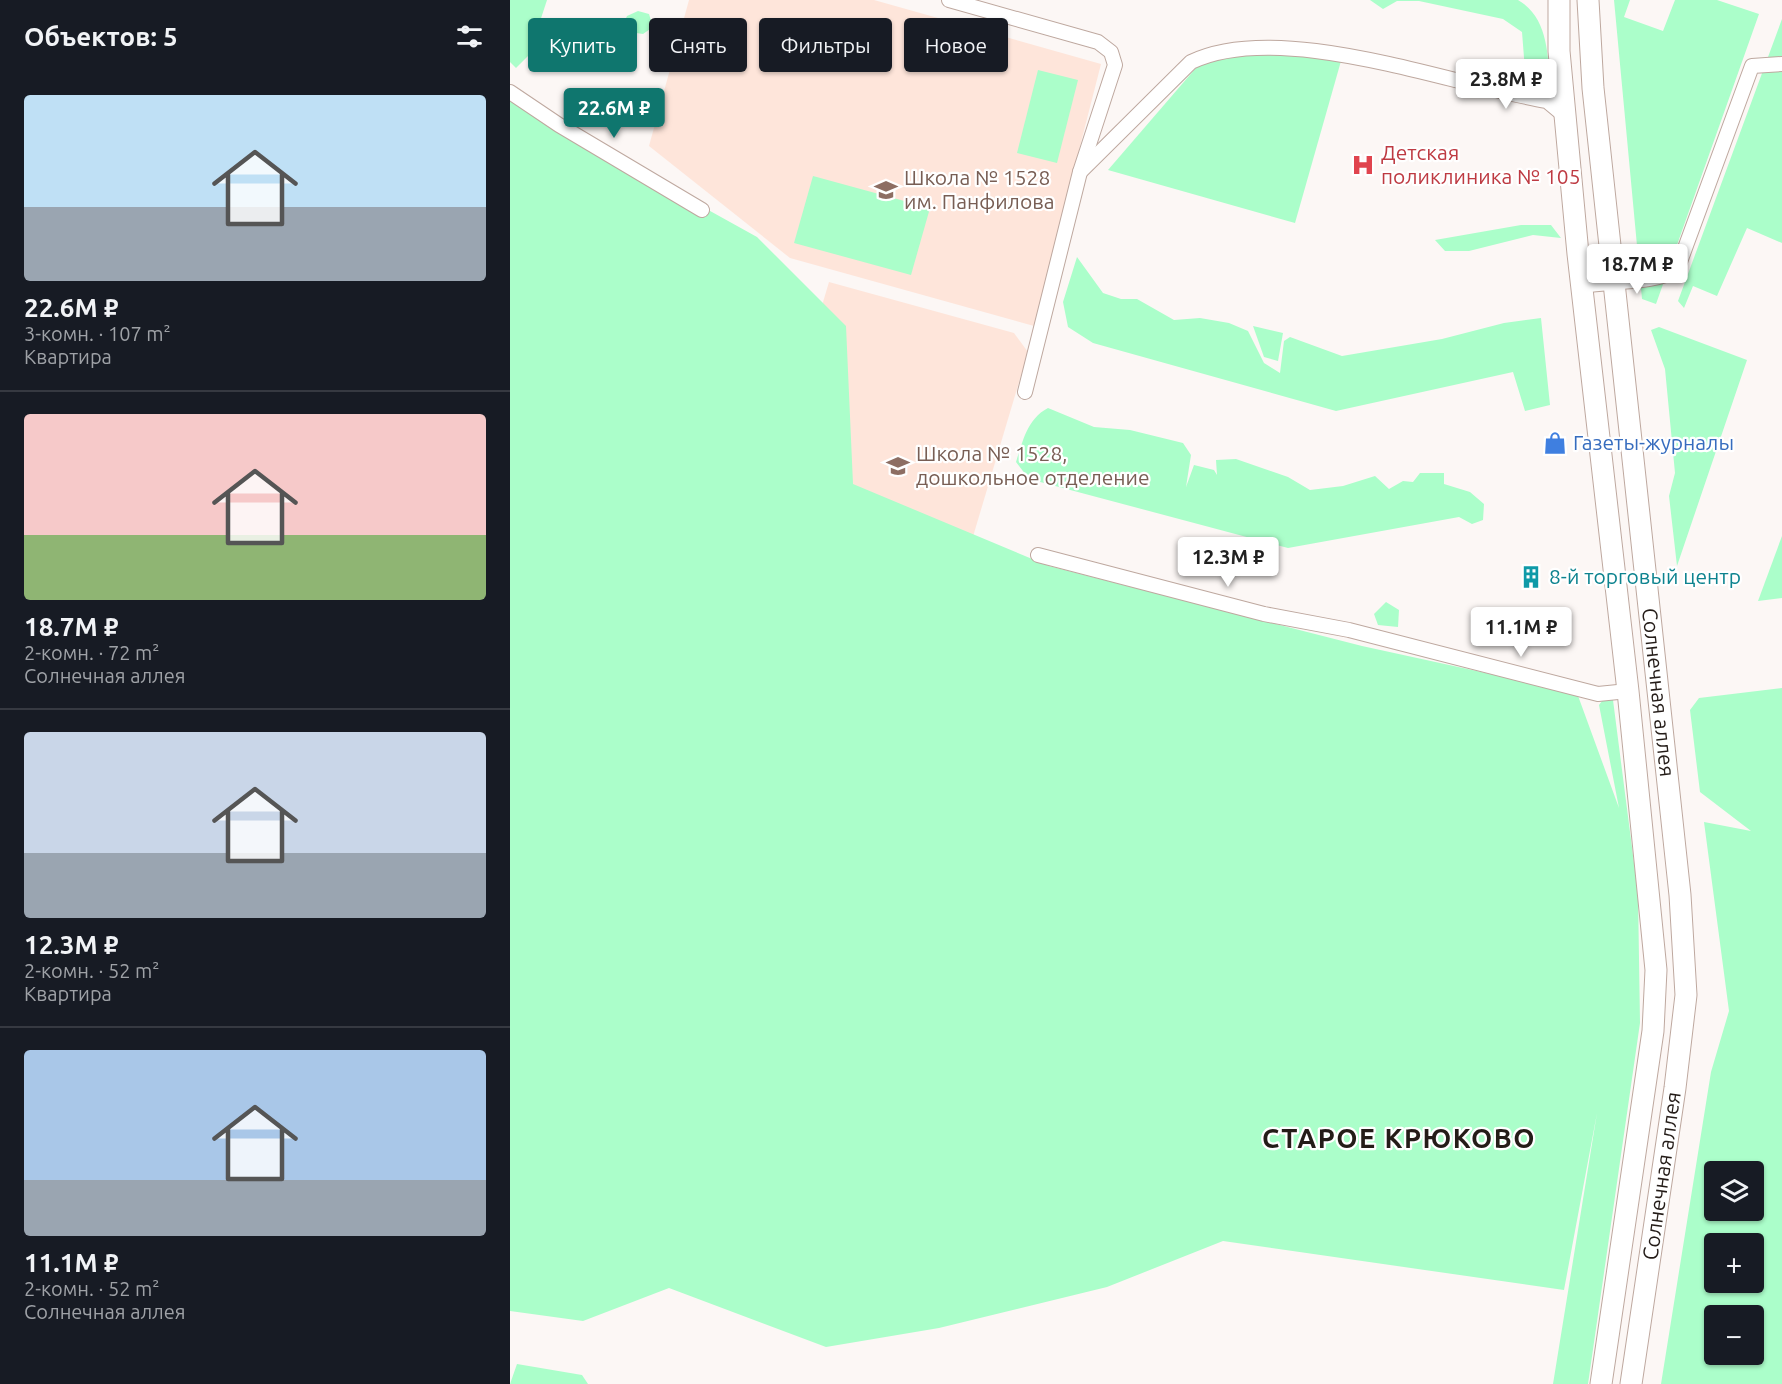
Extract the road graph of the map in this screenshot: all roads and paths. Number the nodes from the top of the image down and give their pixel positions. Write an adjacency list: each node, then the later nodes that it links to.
1 (948, 0): 9 (street)
2 (1550, 0): 5 (main road, Солнечная аллея)
3 (1559, 0): 5 (main road, Солнечная аллея)
4 (1588, 0): 11 (main road, Солнечная аллея)
5 (1559, 51): 8 (main road, Солнечная аллея)
6 (1782, 64): 11 (street)
7 (510, 92): 10 (street)
8 (1565, 116): 9 (street); 12 (main road, Солнечная аллея)
9 (1080, 172): 13 (street)
10 (702, 210)
11 (1613, 281): 12 (street); 17 (main road, Солнечная аллея)
12 (1583, 286): 15 (main road, Солнечная аллея)
13 (1025, 392)
14 (1038, 555): 15 (street)
15 (1628, 691): 16 (main road, Солнечная аллея)
16 (1601, 1384)
17 (1631, 1384)

